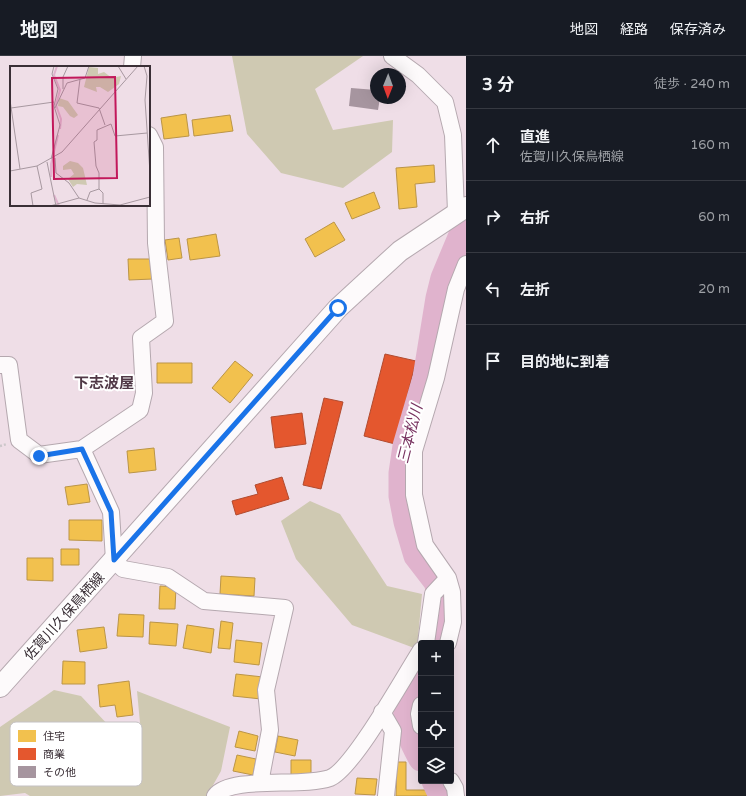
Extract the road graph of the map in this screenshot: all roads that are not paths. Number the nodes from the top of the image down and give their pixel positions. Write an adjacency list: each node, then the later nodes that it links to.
1 (133, 56): 3 (street)
2 (392, 56): 5 (street)
3 (132, 66)
4 (150, 137): 8 (street)
5 (461, 209): 9 (main road, 佐賀川久保鳥栖線)
6 (466, 264): 10 (street)
7 (0, 366): 8 (street)
8 (82, 449): 9 (street)
9 (114, 560): 15 (main road, 佐賀川久保鳥栖線); 17 (street)
10 (448, 578): 11 (street); 12 (street)
11 (460, 621): 13 (street)
12 (426, 640)
13 (450, 640)
14 (418, 655): 16 (street)
15 (0, 687)
16 (382, 712): 17 (street); 20 (street)
17 (260, 783): 19 (street)
18 (453, 784): 21 (street)
19 (215, 796)
20 (386, 796)
21 (456, 796)

